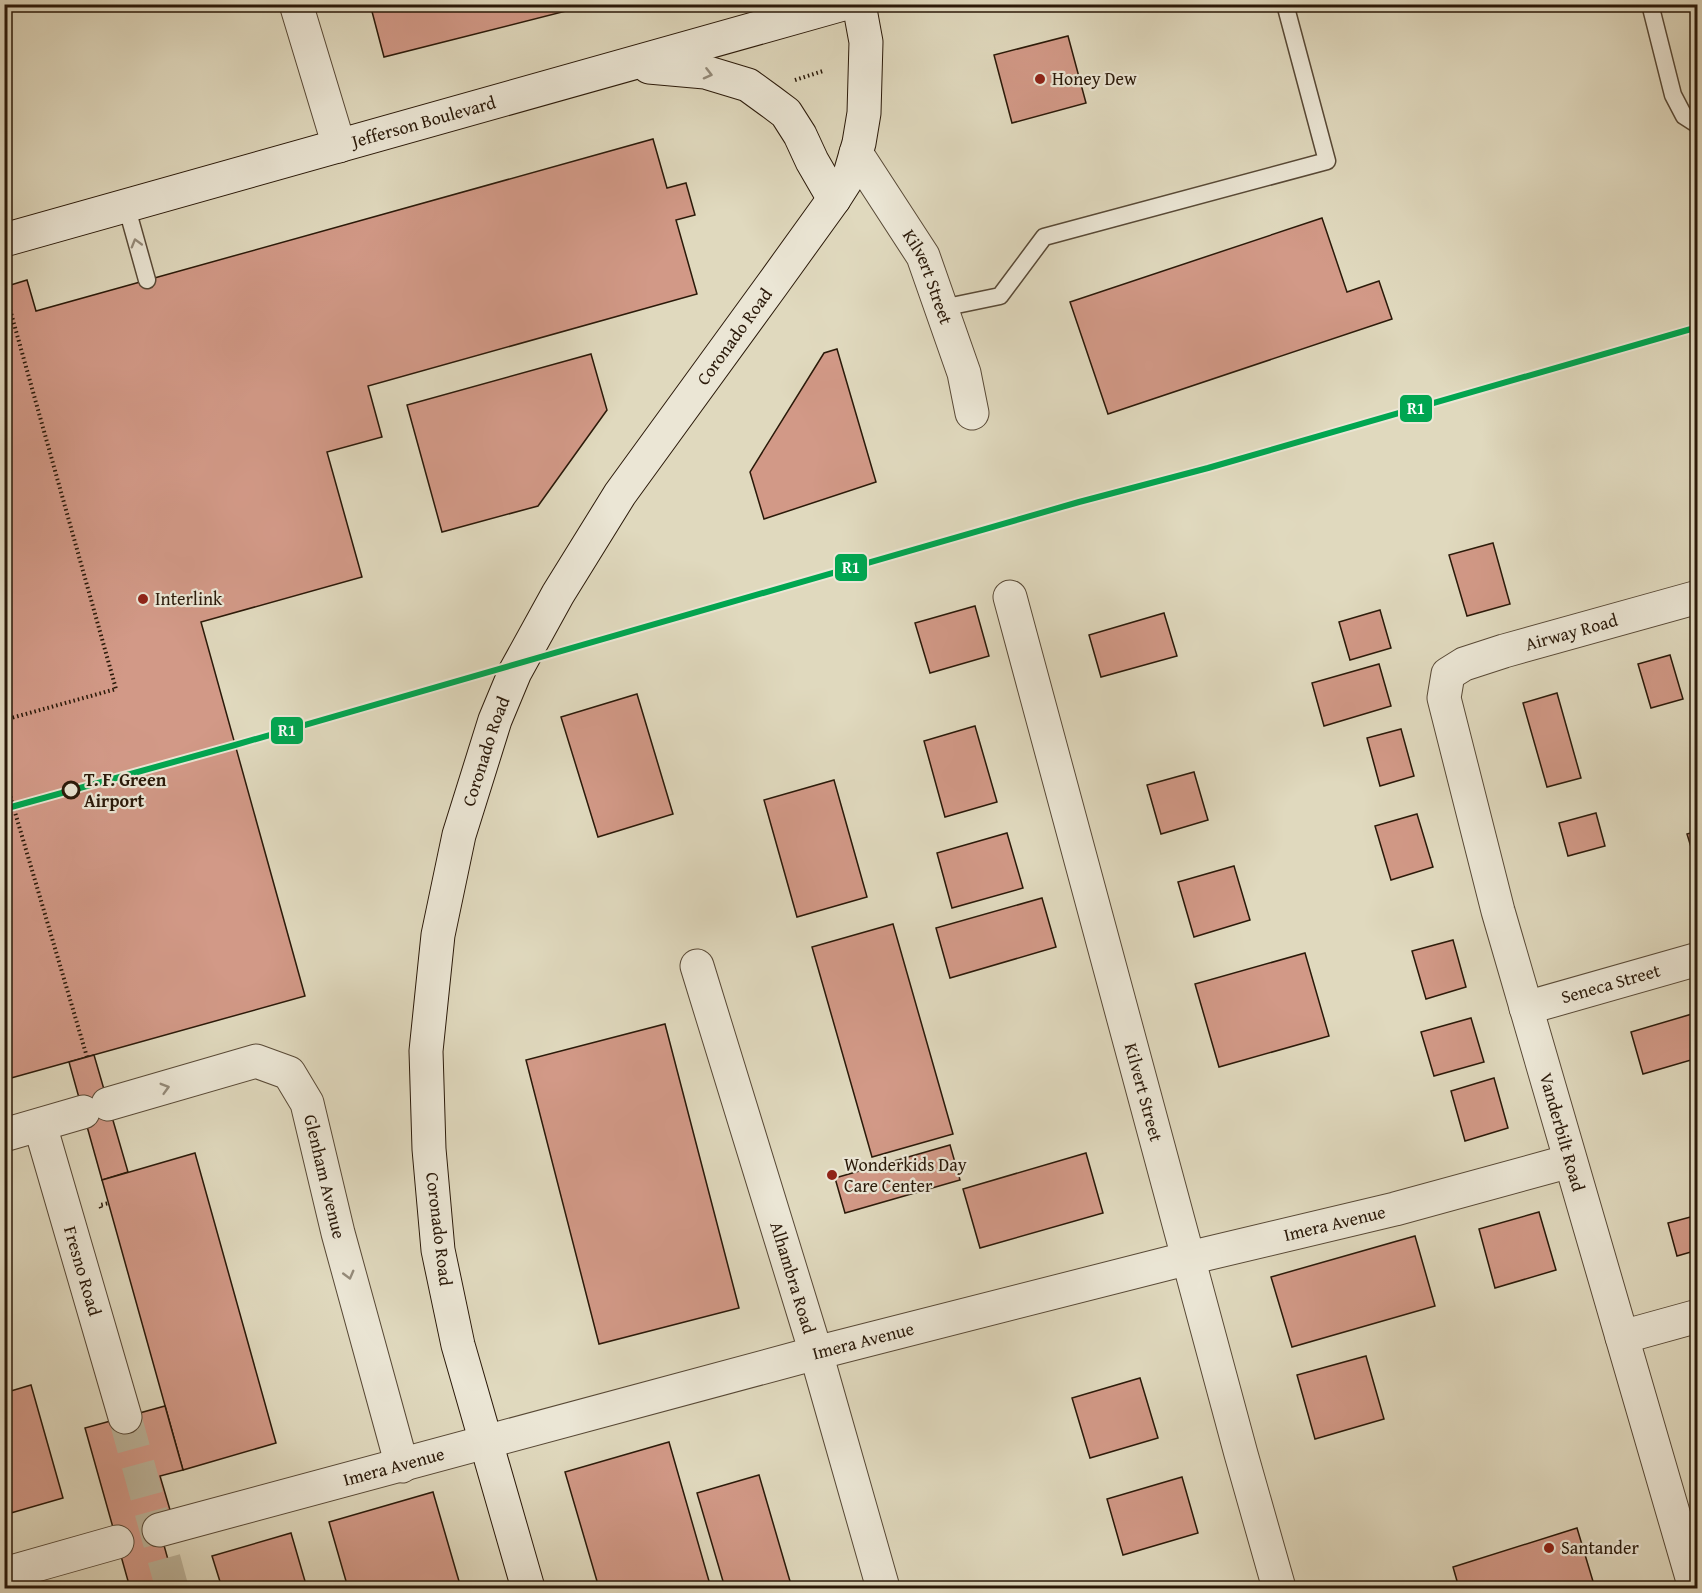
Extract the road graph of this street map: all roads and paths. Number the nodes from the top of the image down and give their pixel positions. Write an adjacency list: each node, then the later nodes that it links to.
1 (296, 4): 10 (street)
2 (843, 4): 6 (street, Jefferson Boulevard)
3 (859, 4): 11 (street, Coronado Road)
4 (1285, 4): 17 (lane)
5 (1650, 4): 9 (lane)
6 (630, 66): 10 (street, Jefferson Boulevard); 12 (street, one-way to 12)
7 (823, 71): 8 (path)
8 (785, 83)
9 (1698, 124)
10 (339, 146): 13 (street, Jefferson Boulevard)
11 (856, 153): 12 (street, Coronado Road); 17 (street, Kilvert Street)
12 (834, 199): 36 (street, Coronado Road)
13 (126, 205): 14 (street, Jefferson Boulevard); 15 (lane, one-way to 13)
14 (4, 240)
15 (147, 280)
16 (4, 288): 22 (path)
17 (942, 308): 18 (street, Kilvert Street)
18 (972, 413)
19 (1010, 597): 31 (street, Kilvert Street)
20 (1698, 597): 21 (street, Airway Road)
21 (1448, 674): 26 (street, Vanderbilt Road)
22 (4, 720)
23 (4, 775): 27 (path)
24 (1698, 959): 26 (street, Seneca Street)
25 (697, 966): 34 (street, Alhambra Road)
26 (1526, 1008): 30 (street, Vanderbilt Road)
27 (87, 1057)
28 (40, 1125): 29 (street, Glenham Avenue); 35 (street, Fresno Road); 37 (street, Glenham Avenue, one-way to 37)
29 (5, 1133)
30 (1570, 1161): 31 (street, Imera Avenue); 33 (street, Vanderbilt Road)
31 (1189, 1258): 34 (street, Imera Avenue); 43 (street, Kilvert Street)
32 (1698, 1316): 33 (street)
33 (1622, 1337): 44 (street, Vanderbilt Road)
34 (816, 1353): 36 (street, Imera Avenue); 42 (street, Alhambra Road)
35 (125, 1417)
36 (484, 1442): 37 (street, Imera Avenue); 41 (street, Coronado Road)
37 (402, 1466): 38 (street, Imera Avenue)
38 (159, 1530)
39 (117, 1542): 40 (street)
40 (4, 1574)
41 (528, 1588)
42 (883, 1588)
43 (1279, 1588)
44 (1695, 1588)

